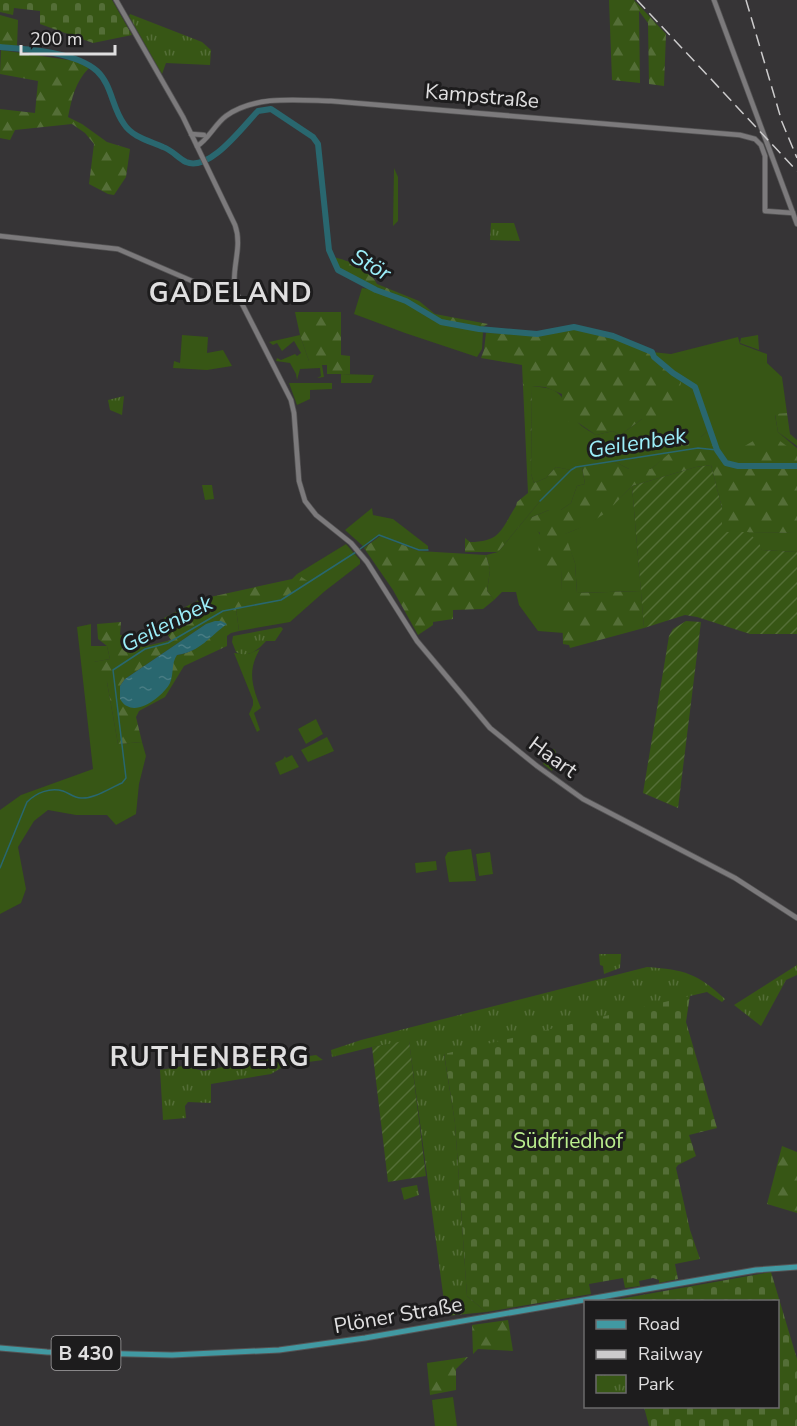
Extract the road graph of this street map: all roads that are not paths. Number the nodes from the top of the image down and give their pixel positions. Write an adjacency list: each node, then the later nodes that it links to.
1 (116, 0): 3 (main road)
2 (714, 0): 6 (main road)
3 (191, 134): 4 (main road); 5 (main road)
4 (206, 134): 5 (main road, Kampstraße); 6 (main road, Kampstraße)
5 (197, 146): 9 (main road)
6 (793, 213): 7 (main road)
7 (797, 224)
8 (0, 236): 9 (main road)
9 (235, 290): 10 (main road, Haart)
10 (797, 918)
11 (797, 1267): 12 (main road, Plöner Straße / B 430)
12 (0, 1348)

